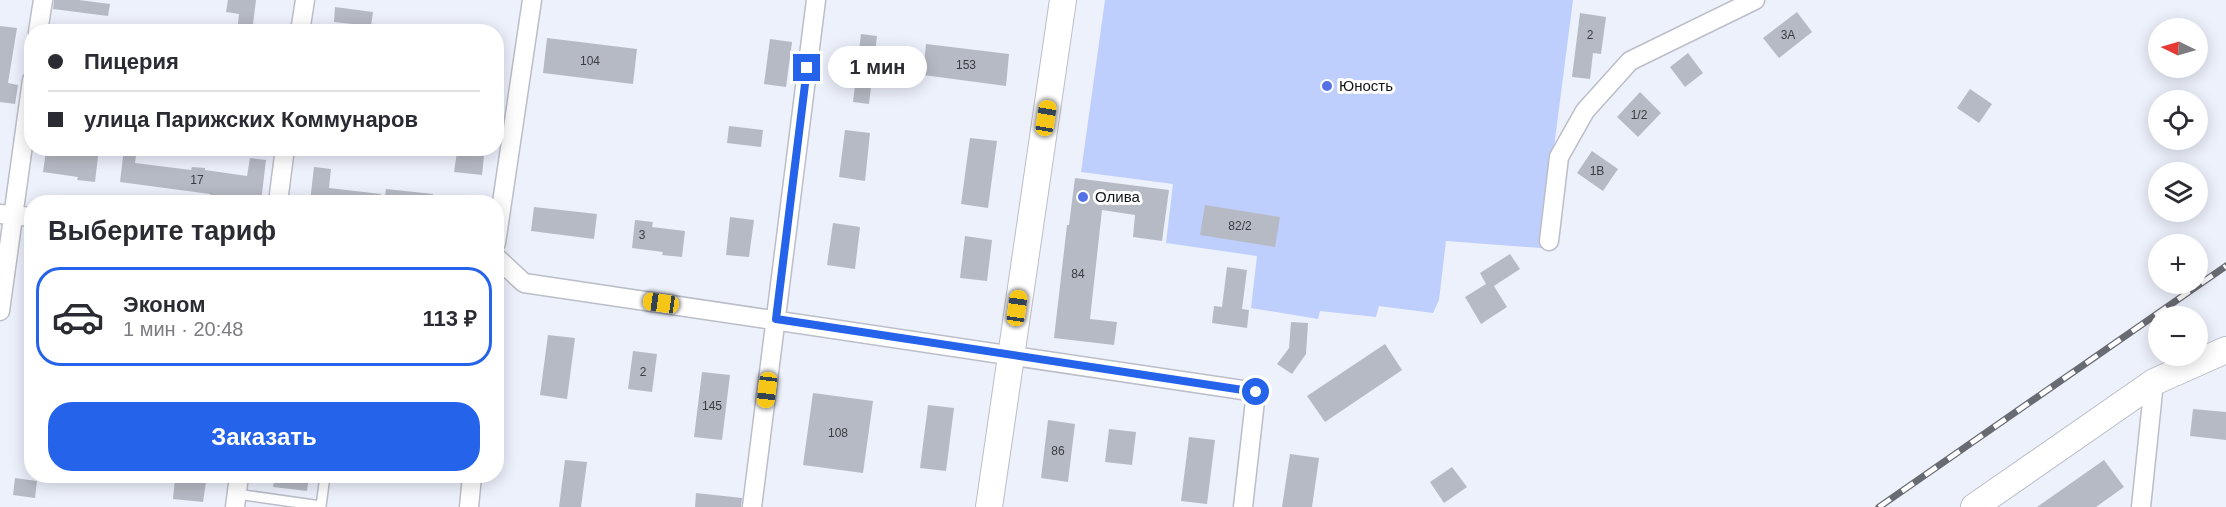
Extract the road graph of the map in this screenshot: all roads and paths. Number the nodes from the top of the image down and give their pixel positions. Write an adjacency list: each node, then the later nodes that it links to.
1 (43, 0): 7 (street)
2 (304, 0): 8 (street)
3 (532, 0): 12 (street)
4 (816, 0): 18 (street)
5 (1063, 0): 20 (street)
6 (1755, 0): 15 (street)
7 (39, 24)
8 (301, 24)
9 (24, 122): 13 (street)
10 (284, 156): 11 (street)
11 (279, 195)
12 (503, 195)
13 (6, 216): 14 (street); 17 (street)
14 (24, 217)
15 (1549, 241)
16 (504, 264): 18 (street)
17 (0, 311)
18 (776, 319): 20 (street); 28 (street)
19 (2226, 350): 21 (street)
20 (1010, 355): 29 (street); 30 (street)
21 (2154, 382): 31 (street); 32 (street)
22 (238, 483): 25 (street)
23 (324, 483): 26 (lane)
24 (471, 483): 27 (street)
25 (236, 501): 26 (lane)
26 (321, 506)
27 (469, 507)
28 (752, 507)
29 (989, 507)
30 (1243, 507)
31 (1974, 507)
32 (2141, 507)

